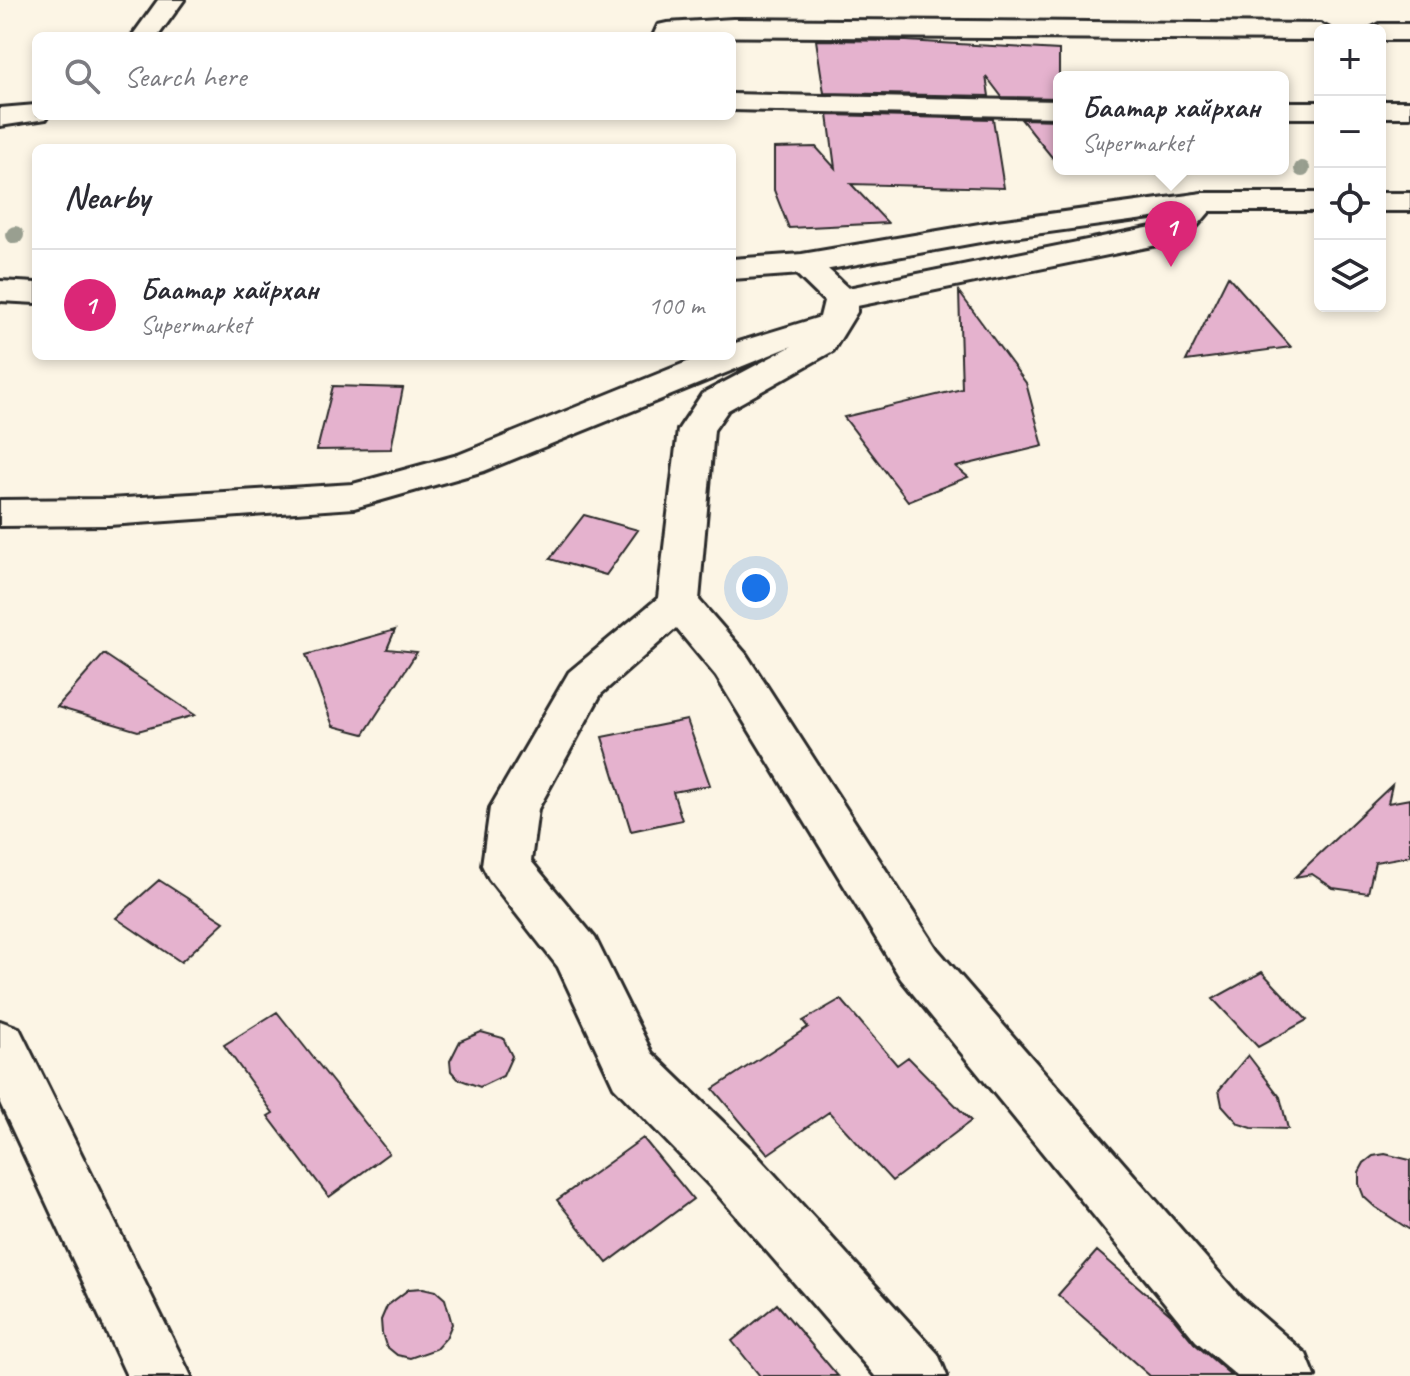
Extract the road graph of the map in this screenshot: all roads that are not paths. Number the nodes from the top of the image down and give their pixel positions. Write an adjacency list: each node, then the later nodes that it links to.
1 (171, 0): 4 (street)
2 (745, 0): 3 (street)
3 (733, 27): 5 (street); 6 (street)
4 (148, 32)
5 (667, 32)
6 (1314, 32)
7 (1386, 32): 8 (street)
8 (1410, 32)
9 (736, 102): 10 (street)
10 (1053, 109)
11 (1386, 109): 12 (street)
12 (1410, 109)
13 (1289, 110): 14 (street)
14 (1314, 110)
15 (32, 113): 16 (street)
16 (0, 117)
17 (1203, 202): 18 (street); 21 (street); 25 (street)
18 (1314, 202)
19 (1386, 202): 20 (street)
20 (1410, 202)
21 (802, 264): 22 (street); 25 (street)
22 (736, 269)
23 (0, 291): 24 (street)
24 (32, 293)
25 (836, 312): 26 (street); 29 (street)
26 (736, 355)
27 (723, 360): 28 (street)
28 (0, 513)
29 (678, 603): 32 (street); 33 (street)
30 (0, 1045): 31 (street)
31 (160, 1376)
32 (916, 1376)
33 (1284, 1376)

